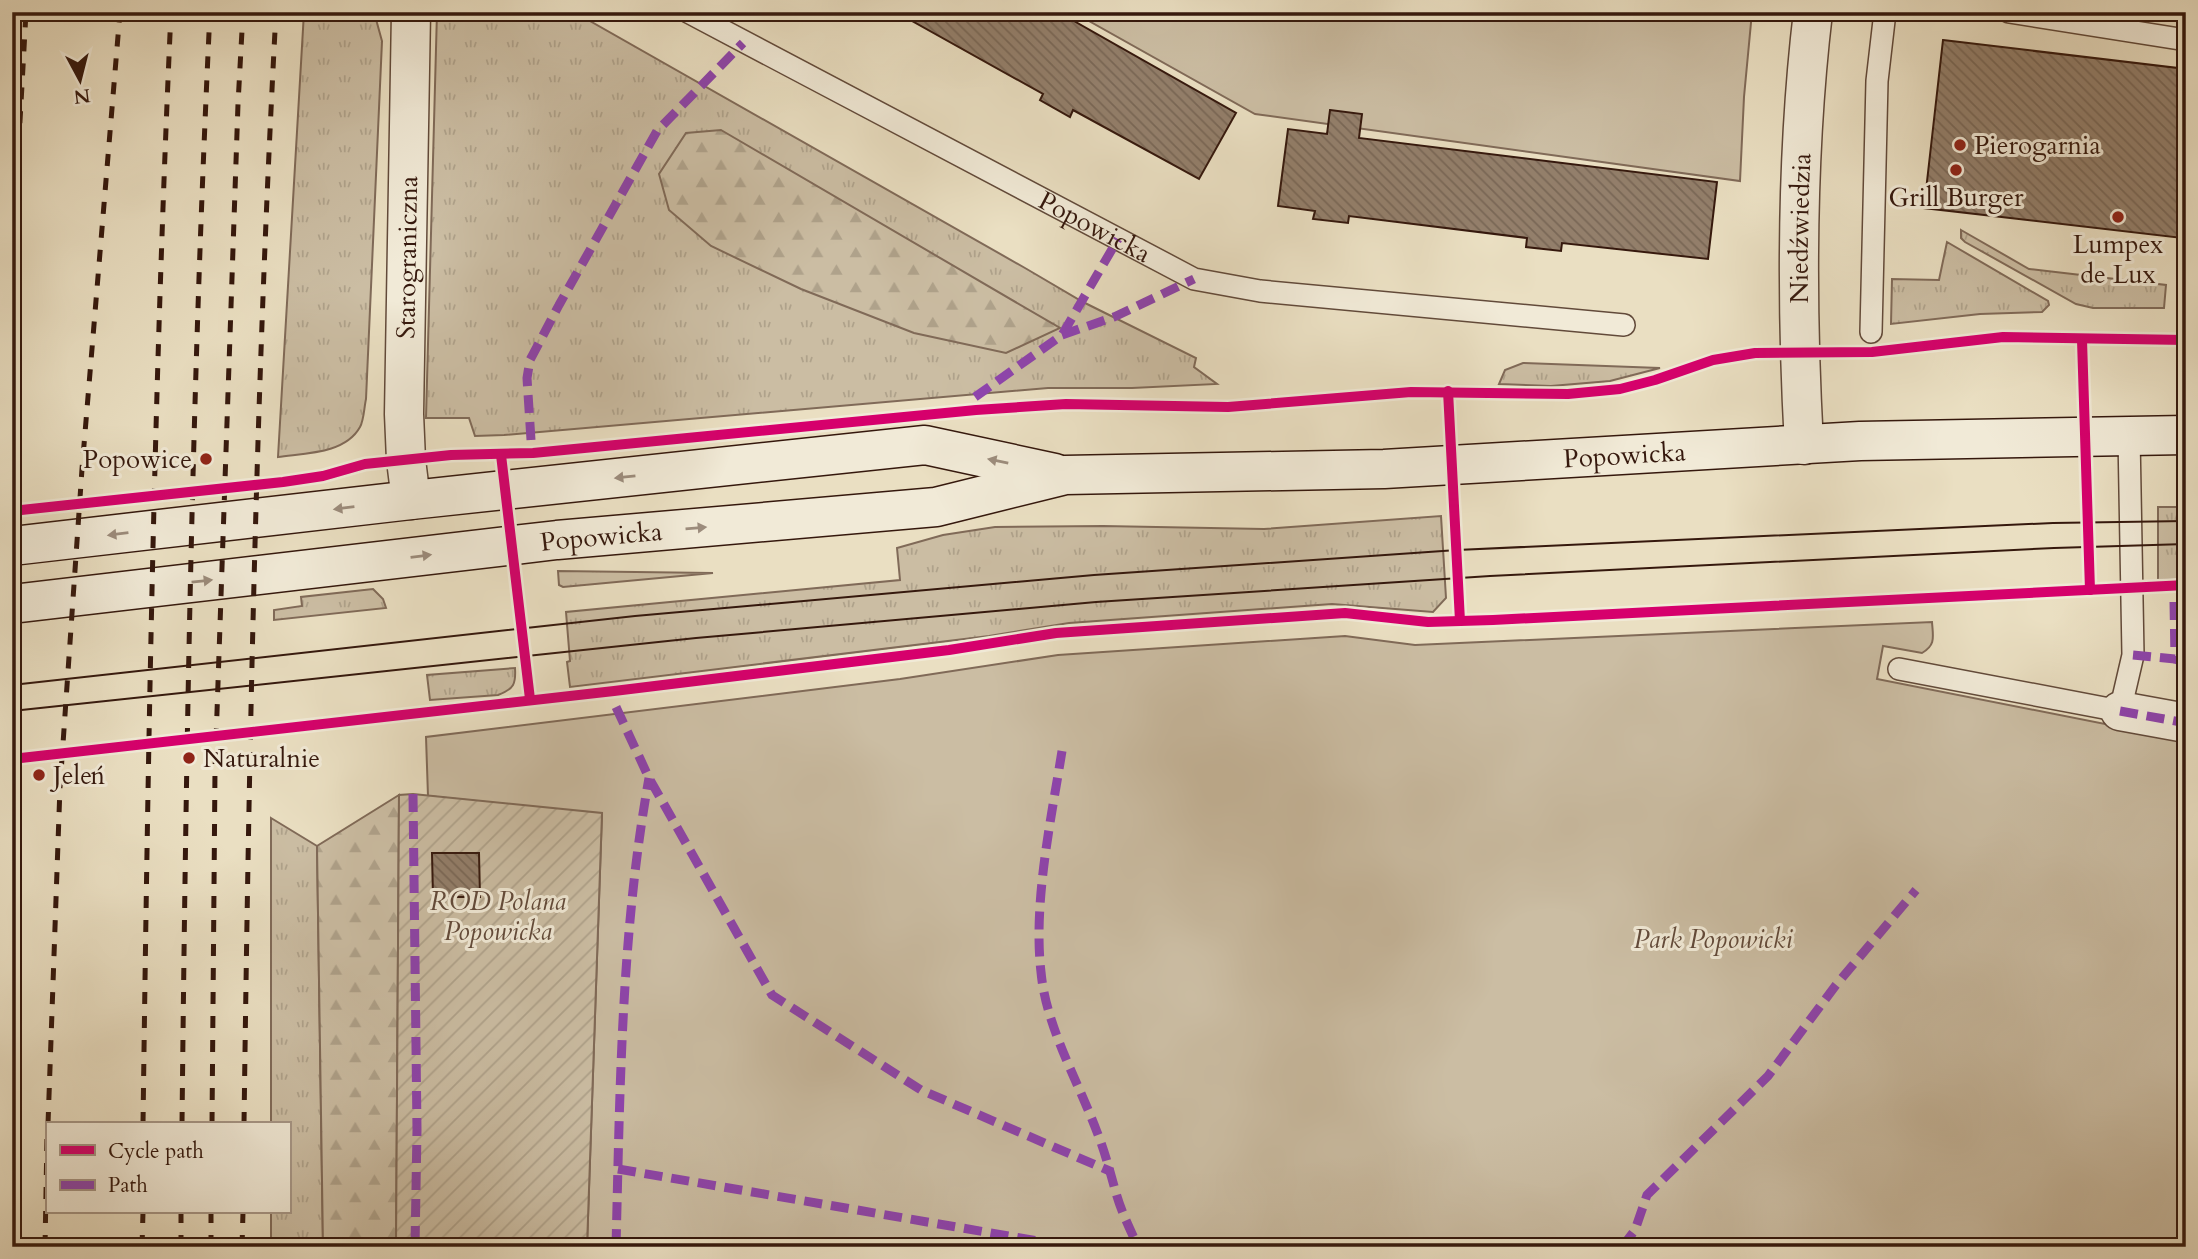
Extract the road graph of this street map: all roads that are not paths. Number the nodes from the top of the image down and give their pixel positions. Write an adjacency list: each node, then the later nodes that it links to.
1 (411, 12): 13 (street, Starograniczna)
2 (688, 12): 7 (lane, Popowicka)
3 (1814, 12): 11 (street, Niedźwiedzia)
4 (1885, 12): 8 (lane)
5 (2009, 12): 6 (lane)
6 (2186, 40)
7 (1624, 325)
8 (1871, 332)
9 (2186, 435): 10 (street, Popowicka)
10 (2129, 436): 11 (street, Popowicka); 17 (lane)
11 (1804, 445): 12 (street, Popowicka)
12 (1065, 475): 13 (street, Popowicka, one-way to 13); 15 (street, Popowicka, one-way to 12)
13 (411, 500): 14 (street, Popowicka, one-way to 14)
14 (12, 547)
15 (12, 604)
16 (1899, 669): 17 (lane)
17 (2120, 710): 18 (street)
18 (2186, 723)

